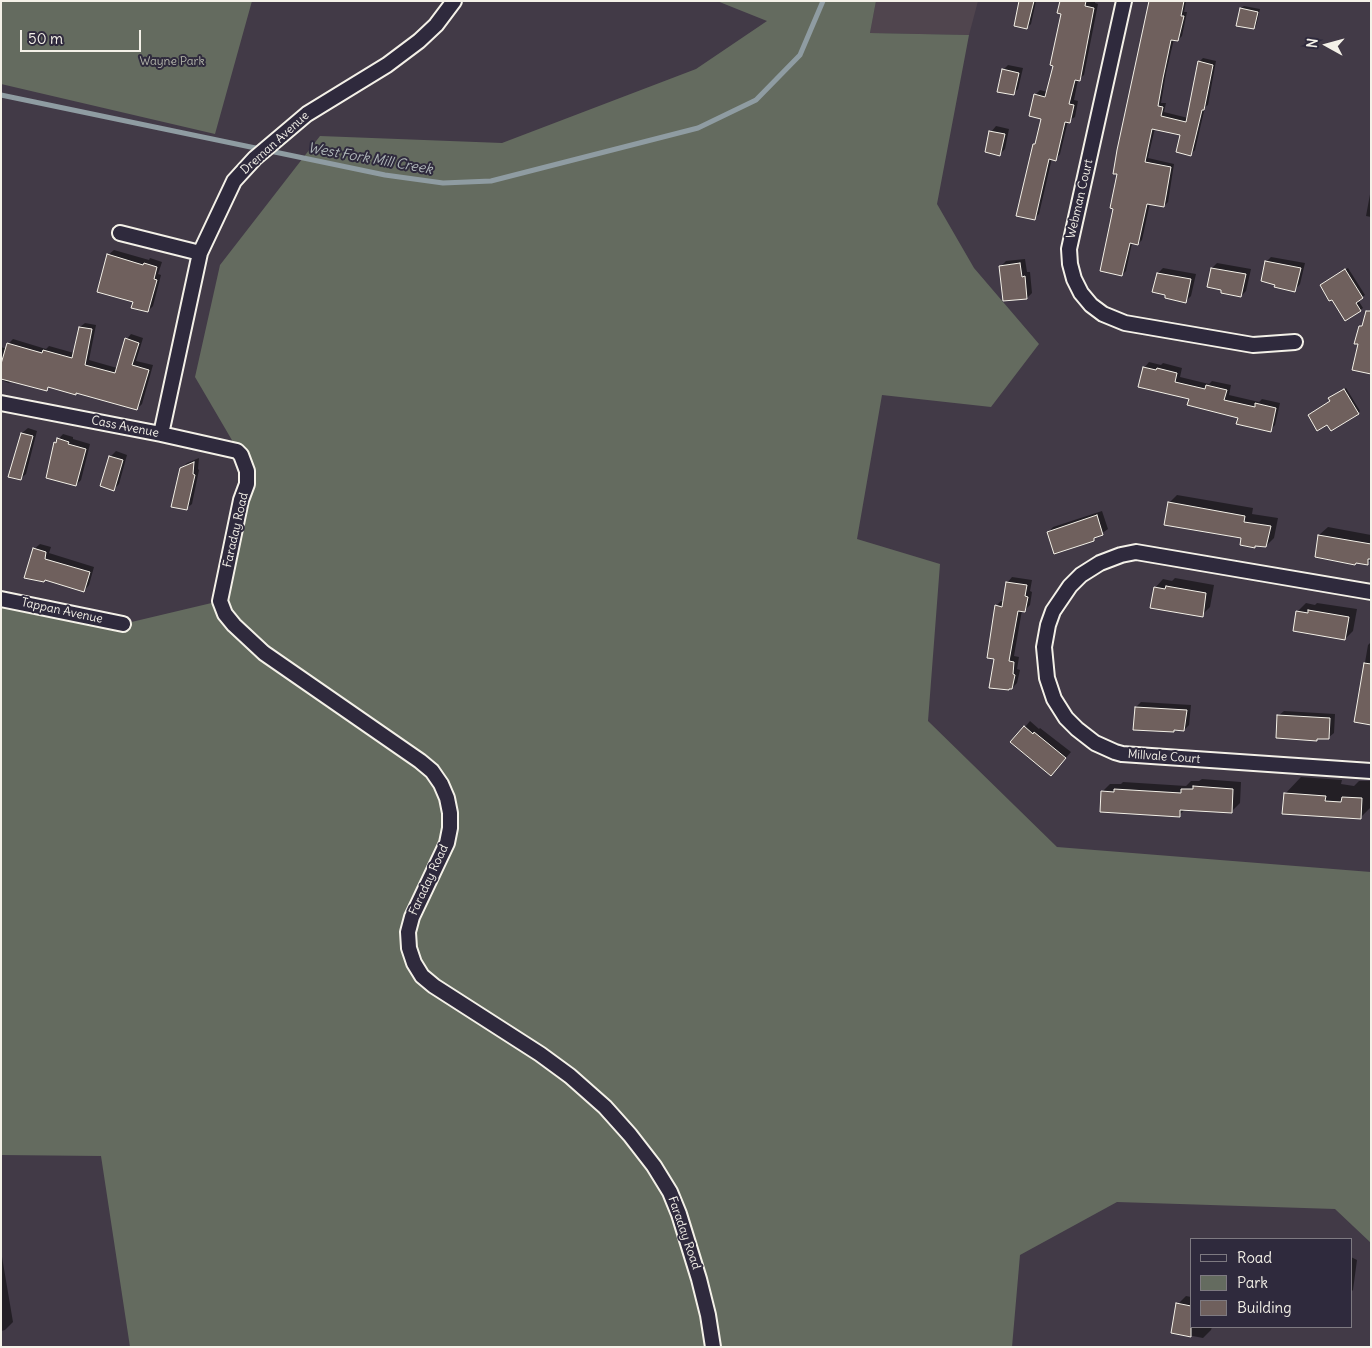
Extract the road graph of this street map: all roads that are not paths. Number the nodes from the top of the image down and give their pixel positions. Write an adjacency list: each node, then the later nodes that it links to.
1 (454, 1): 4 (street, Dreman Avenue)
2 (1124, 1): 5 (street, Webman Court)
3 (120, 233): 4 (street)
4 (200, 253): 7 (street, Dreman Avenue)
5 (1295, 342)
6 (1, 403): 7 (street, Cass Avenue)
7 (161, 434): 8 (street, Cass Avenue)
8 (243, 460): 13 (street, Faraday Road)
9 (1371, 592): 12 (street, Millvale Court)
10 (1, 599): 11 (street, Tappan Avenue)
11 (124, 624)
12 (1371, 771)
13 (712, 1347)

